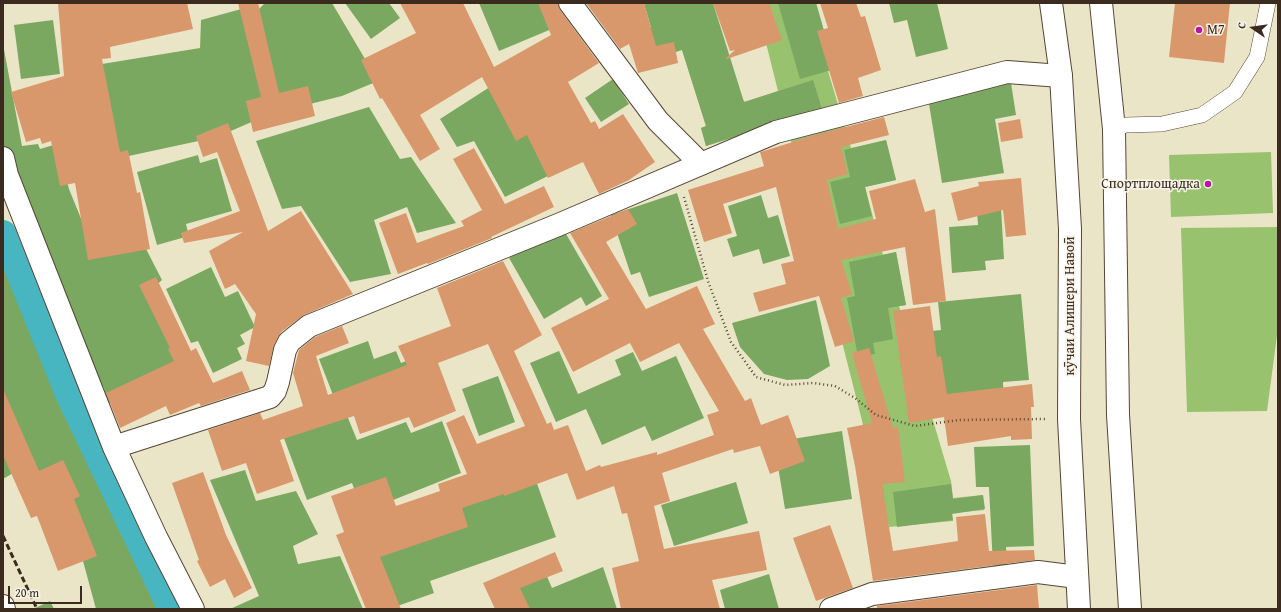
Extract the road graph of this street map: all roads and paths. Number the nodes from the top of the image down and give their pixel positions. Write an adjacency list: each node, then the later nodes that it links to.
1 (570, 3): 8 (street)
2 (1051, 3): 5 (street, кӯчаи Алишери Навоӣ)
3 (1101, 3): 6 (street)
4 (1268, 3): 6 (lane)
5 (1061, 76): 8 (street); 10 (street, кӯчаи Алишери Навоӣ)
6 (1114, 128): 18 (street)
7 (3, 158): 11 (street)
8 (702, 164): 9 (street)
9 (676, 175): 10 (path); 11 (street)
10 (1069, 419): 12 (street, кӯчаи Алишери Навоӣ)
11 (114, 447): 15 (street)
12 (1077, 577): 16 (street); 17 (street, кӯчаи Алишери Навоӣ)
13 (3, 606): 14 (street)
14 (4, 609)
15 (194, 609)
16 (831, 609)
17 (1079, 609)
18 (1130, 609)

